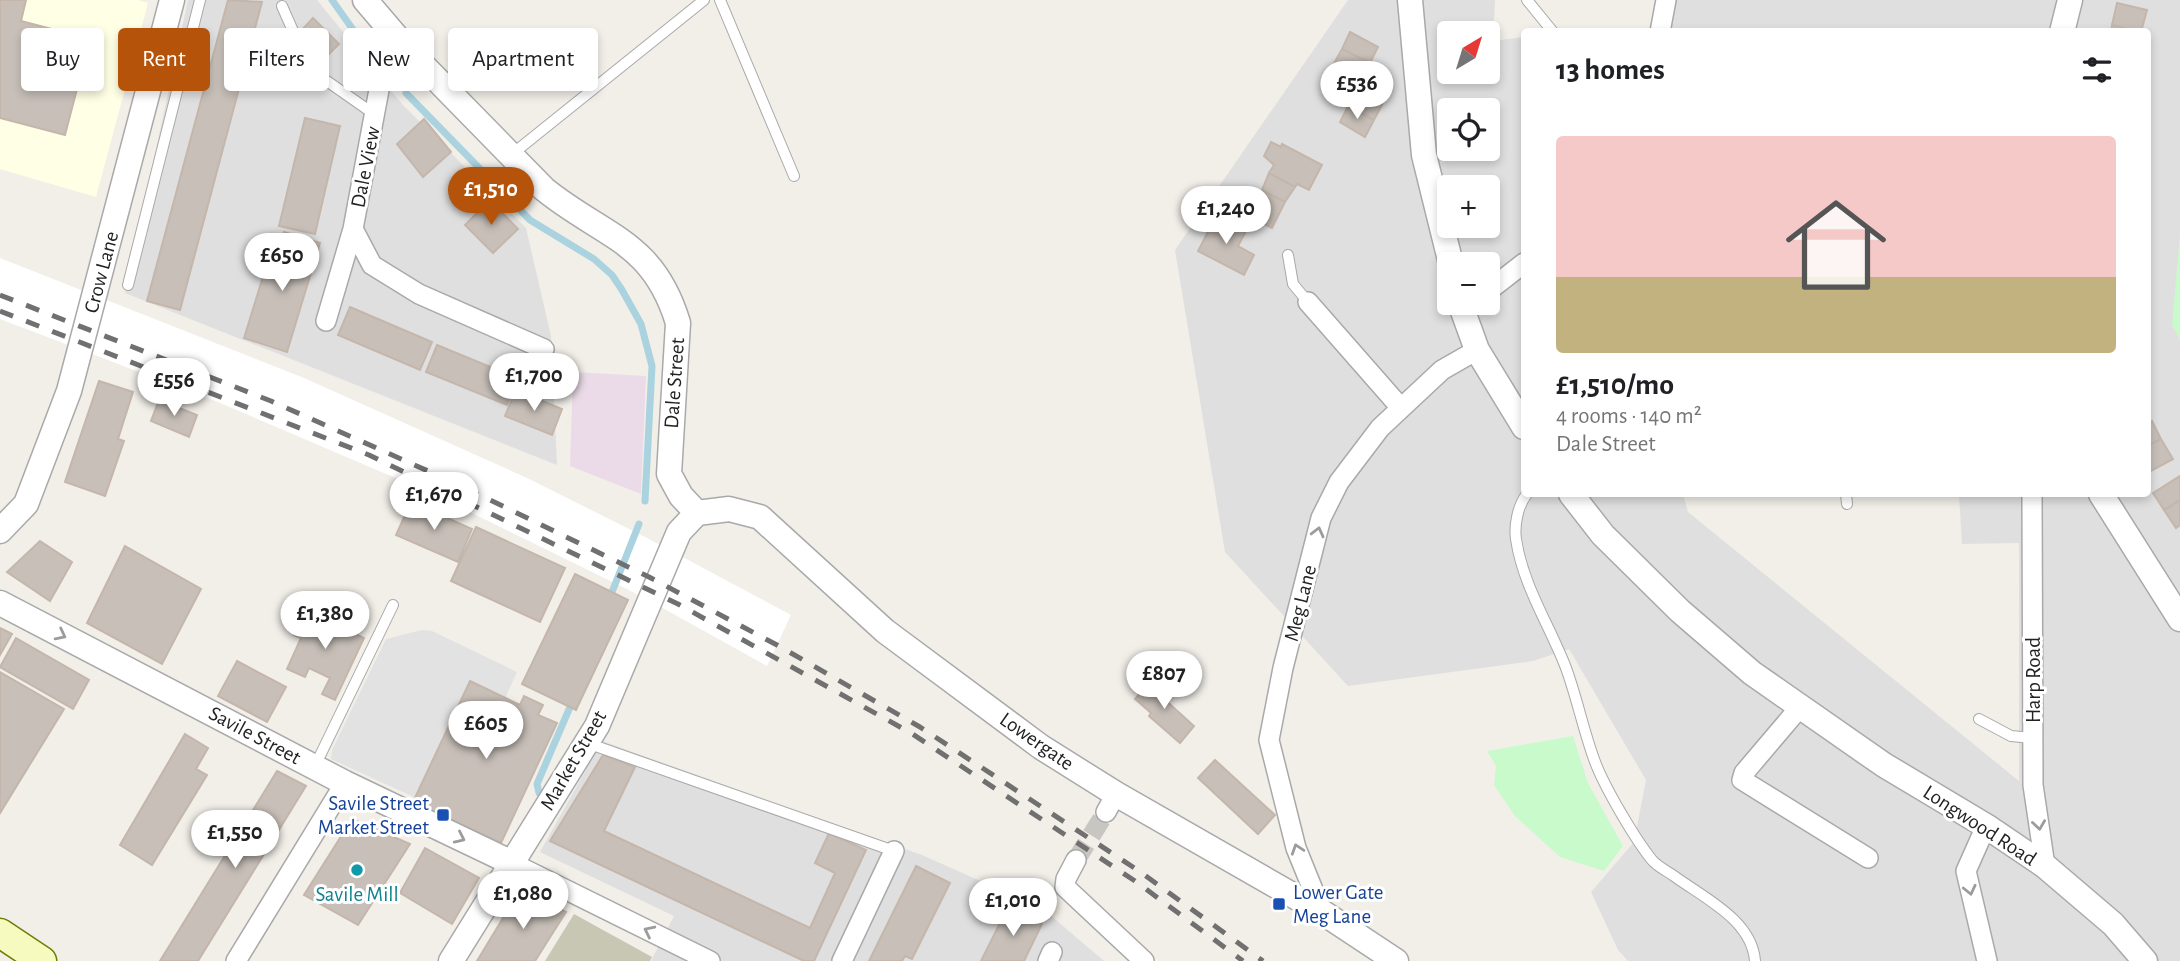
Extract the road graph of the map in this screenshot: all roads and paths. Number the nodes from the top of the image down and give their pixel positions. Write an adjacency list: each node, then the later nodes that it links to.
1 (172, 0): 38 (street, Crow Lane)
2 (200, 0): 25 (lane)
3 (365, 0): 11 (street, Dale Street)
4 (704, 0): 18 (lane)
5 (720, 0): 19 (lane)
6 (1410, 0): 21 (street)
7 (1527, 0): 12 (lane)
8 (1666, 0): 13 (street)
9 (2070, 0): 14 (street)
10 (282, 6): 17 (lane)
11 (390, 28)
12 (1550, 28)
13 (1661, 28)
14 (2063, 28)
15 (434, 76): 18 (street, Dale Street)
16 (379, 91): 17 (street, Dale View)
17 (374, 114): 20 (street, Dale View)
18 (511, 155): 37 (street, Dale Street)
19 (794, 176)
20 (353, 229): 28 (street); 29 (street, Dale View)
21 (1448, 252)
22 (1288, 255): 26 (lane)
23 (1521, 265): 24 (street)
24 (1500, 282)
25 (128, 285)
26 (1308, 302): 31 (street)
27 (1468, 315): 30 (street)
28 (326, 321)
29 (544, 349)
30 (1477, 350): 31 (street, Meg Lane); 32 (street)
31 (1401, 408): 54 (street, Meg Lane, one-way to 31)
32 (1521, 422)
33 (1524, 497): 63 (lane)
34 (1573, 497): 42 (street, Longwood Road)
35 (2032, 497): 44 (street, Harp Road)
36 (2103, 497): 41 (street)
37 (696, 513): 45 (street, Market Street); 54 (street, Lowergate)
38 (0, 531)
39 (0, 603): 46 (street, Savile Street, one-way to 46)
40 (393, 605): 46 (lane)
41 (2180, 619)
42 (1800, 707): 48 (street, Longwood Road); 50 (street)
43 (1979, 719): 44 (lane)
44 (2033, 738): 53 (street, Harp Road, one-way to 53)
45 (586, 743): 49 (lane); 52 (street, Market Street)
46 (314, 767): 47 (street, Savile Street)
47 (345, 783): 52 (street, Savile Street, one-way to 52); 57 (street)
48 (1986, 826): 53 (street, Longwood Road); 64 (street, one-way to 64)
49 (894, 851): 60 (street)
50 (1868, 858)
51 (1076, 860): 61 (street)
52 (512, 863): 58 (street, Market Street); 59 (street, one-way to 52)
53 (2045, 866): 65 (street, Longwood Road)
54 (1322, 912): 62 (street, Lowergate)
55 (0, 933): 56 (main road)
56 (42, 961)
57 (236, 961)
58 (451, 961)
59 (710, 961)
60 (842, 961)
61 (1144, 961)
62 (1396, 961)
63 (1755, 961)
64 (1987, 961)
65 (2145, 961)

